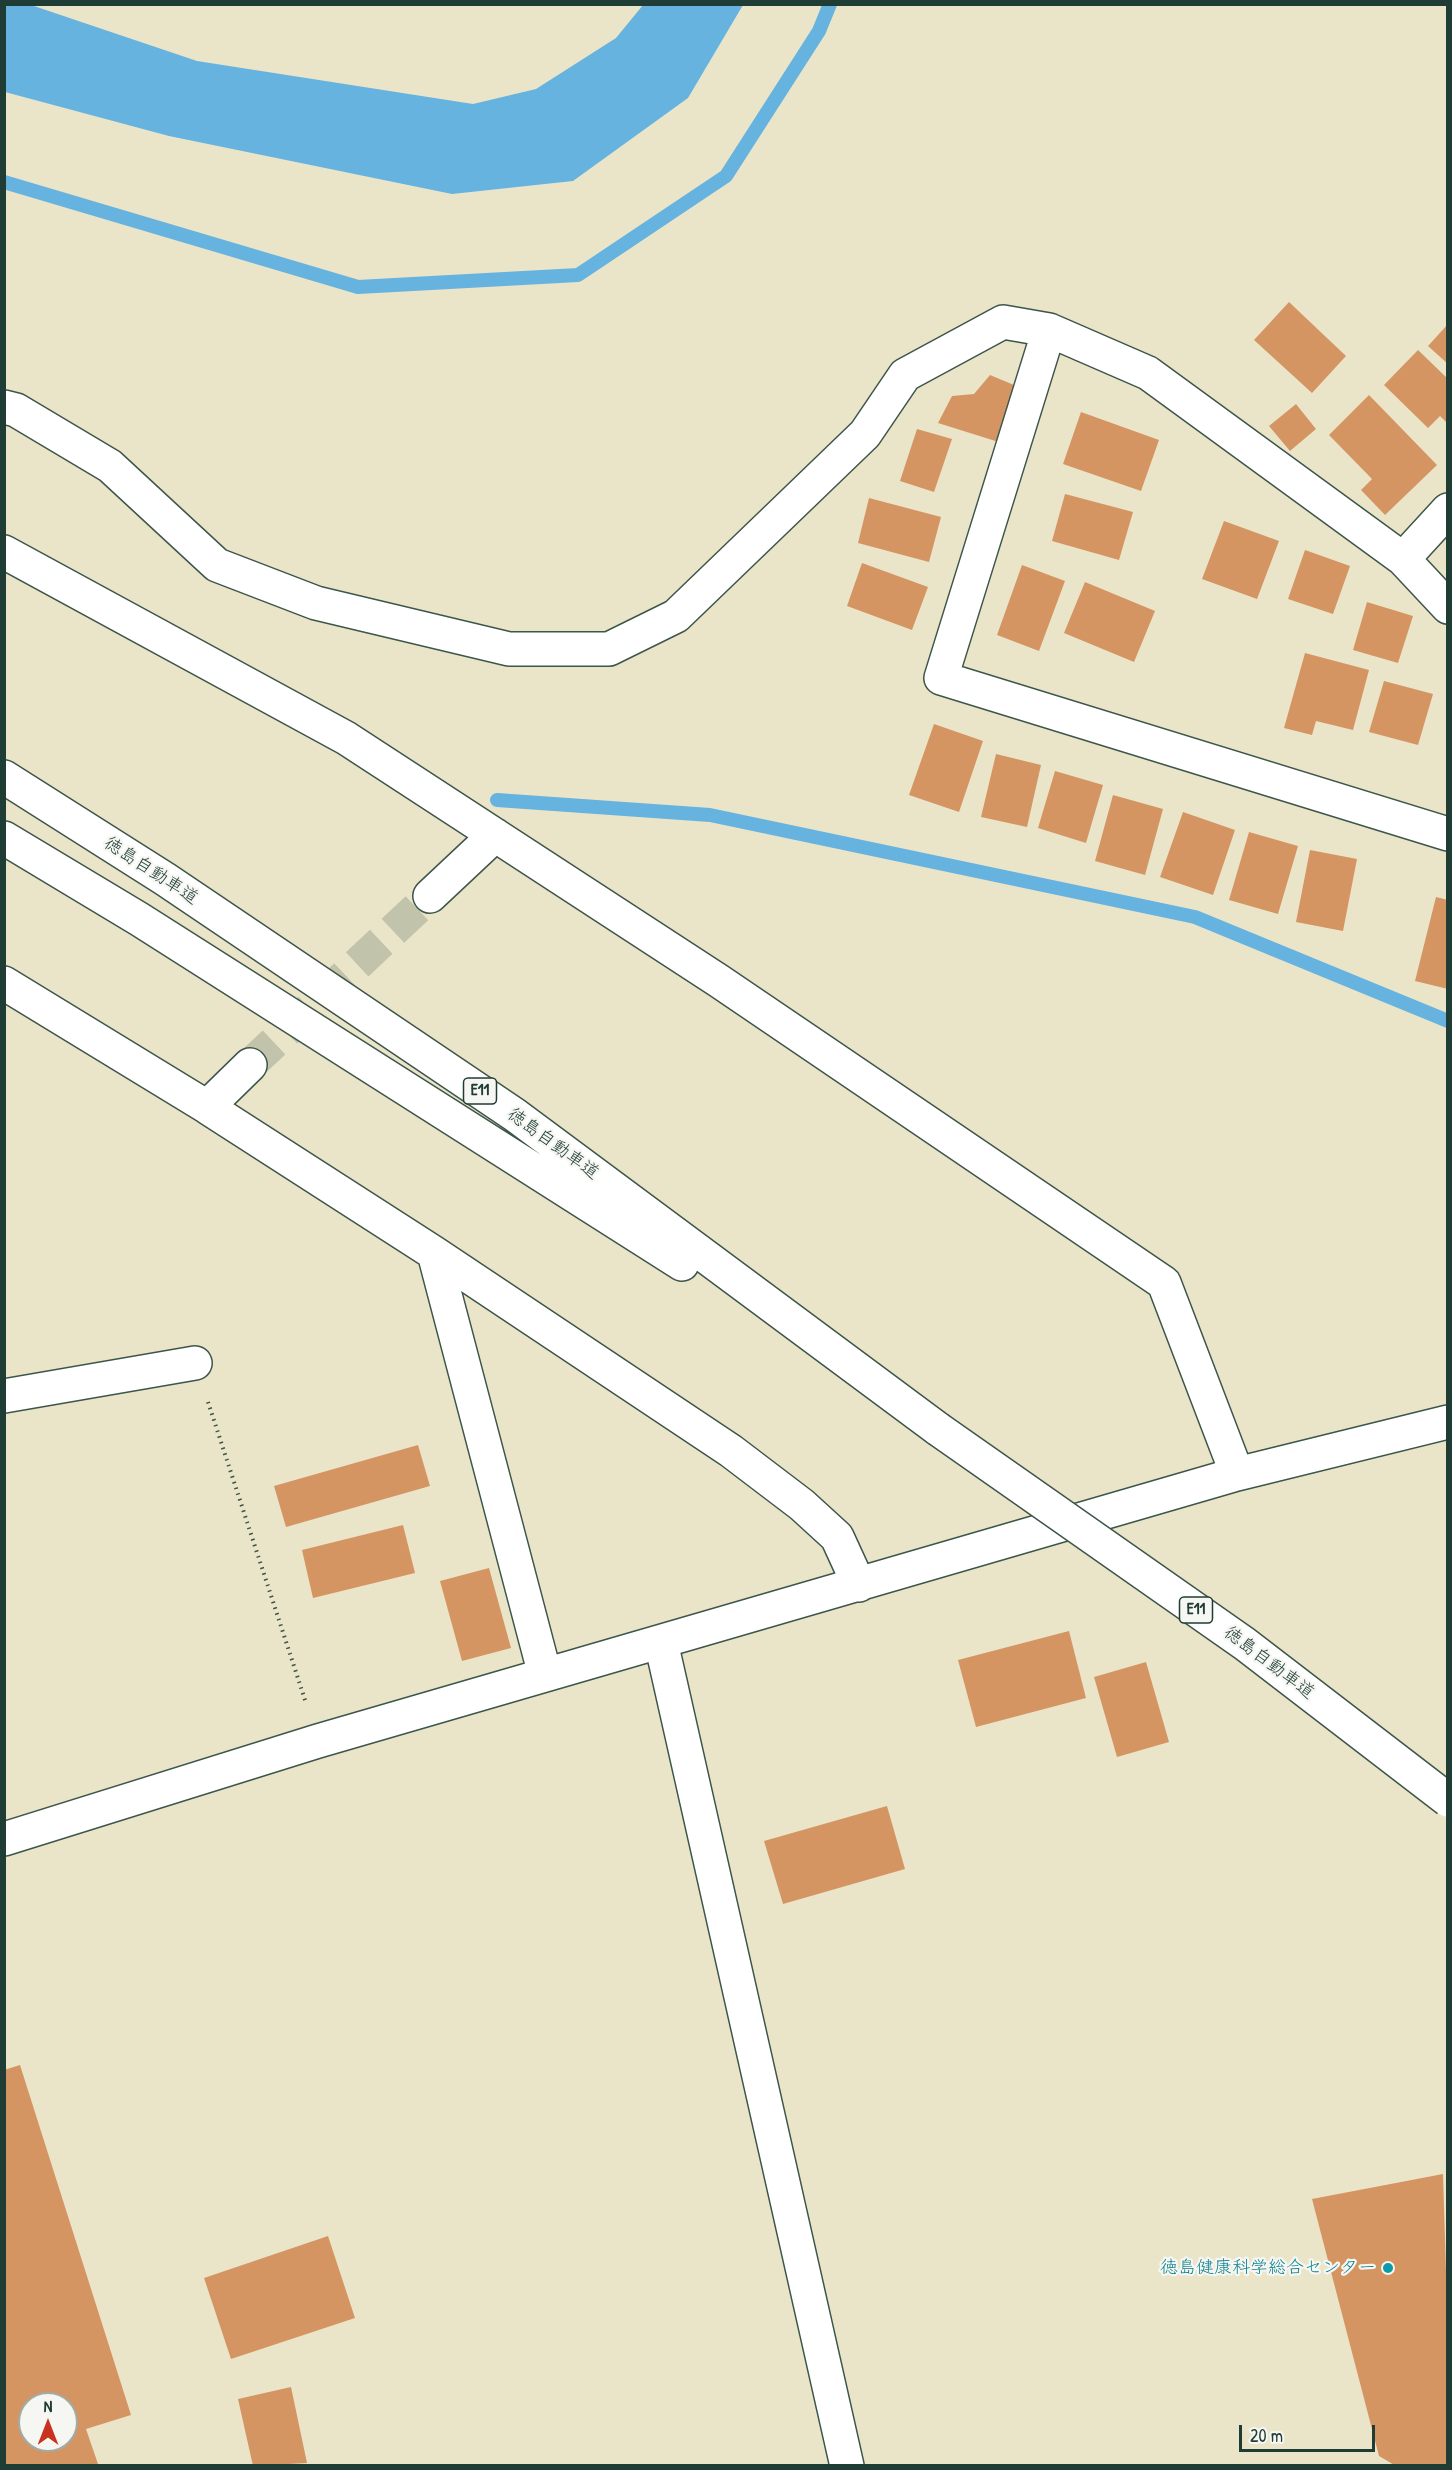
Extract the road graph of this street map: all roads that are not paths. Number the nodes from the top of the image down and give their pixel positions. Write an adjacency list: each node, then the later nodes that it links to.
1 (1049, 330): 2 (main road); 5 (main road); 8 (main road)
2 (4, 406)
3 (1448, 510): 5 (main road)
4 (4, 552): 9 (main road)
5 (1403, 559): 6 (main road)
6 (1448, 607)
7 (4, 777): 19 (main road, 徳島自動車道 / E11)
8 (1448, 834)
9 (495, 835): 11 (main road); 20 (main road)
10 (4, 838): 19 (main road, 徳島自動車道 / E11)
11 (430, 896)
12 (4, 983): 14 (main road)
13 (250, 1065): 14 (main road)
14 (207, 1107): 15 (main road)
15 (435, 1253): 21 (main road); 23 (main road)
16 (195, 1363): 17 (main road)
17 (4, 1396)
18 (1448, 1422): 20 (main road)
19 (938, 1429): 24 (main road, 徳島自動車道 / E11, bridge)
20 (1237, 1474): 21 (main road)
21 (859, 1585): 22 (main road)
22 (661, 1642): 23 (main road); 26 (main road)
23 (545, 1675): 25 (main road)
24 (1448, 1800)
25 (4, 1839)
26 (847, 2466)

